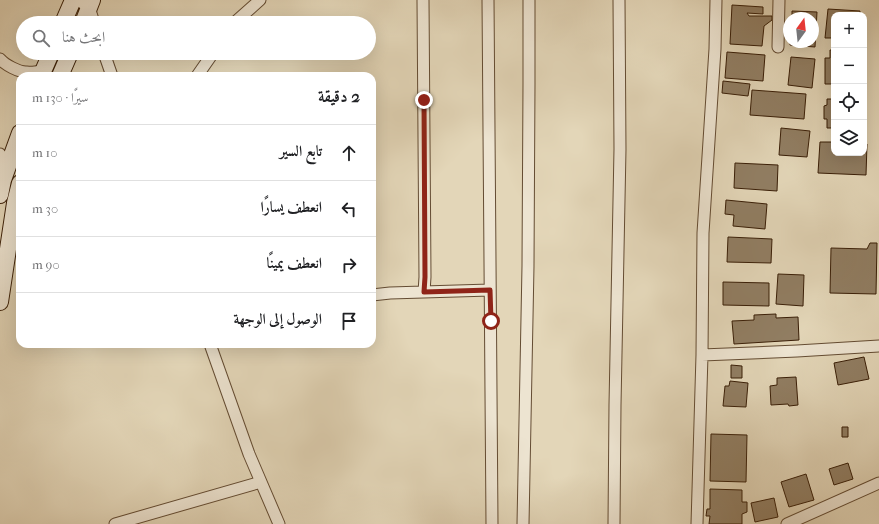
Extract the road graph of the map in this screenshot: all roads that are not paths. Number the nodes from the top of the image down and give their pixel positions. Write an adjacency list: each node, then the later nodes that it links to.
1 (73, 0): 10 (main road)
2 (260, 0): 13 (street)
3 (424, 0): 30 (street)
4 (488, 0): 29 (street)
5 (529, 0): 41 (street)
6 (619, 0): 42 (street)
7 (716, 0): 35 (street)
8 (779, 0): 14 (street)
9 (86, 2): 11 (main road); 12 (street)
10 (66, 16)
11 (84, 16)
12 (91, 16)
13 (242, 16)
14 (778, 47)
15 (0, 59): 20 (street)
16 (48, 60): 21 (main road)
17 (67, 60): 22 (main road)
18 (106, 60): 23 (street)
19 (208, 60): 24 (street)
20 (26, 72)
21 (42, 72)
22 (62, 72)
23 (111, 72)
24 (200, 72)
25 (16, 145): 27 (main road)
26 (0, 154): 27 (street)
27 (1, 188)
28 (16, 199): 32 (main road)
29 (490, 290): 30 (street); 40 (street)
30 (424, 292): 31 (street)
31 (376, 295)
32 (0, 302)
33 (879, 346): 35 (street)
34 (211, 348): 36 (street)
35 (702, 355): 43 (street)
36 (261, 482): 38 (street); 39 (street)
37 (879, 483): 44 (street)
38 (115, 524)
39 (279, 524)
40 (492, 524)
41 (523, 524)
42 (614, 524)
43 (697, 524)
44 (787, 524)

